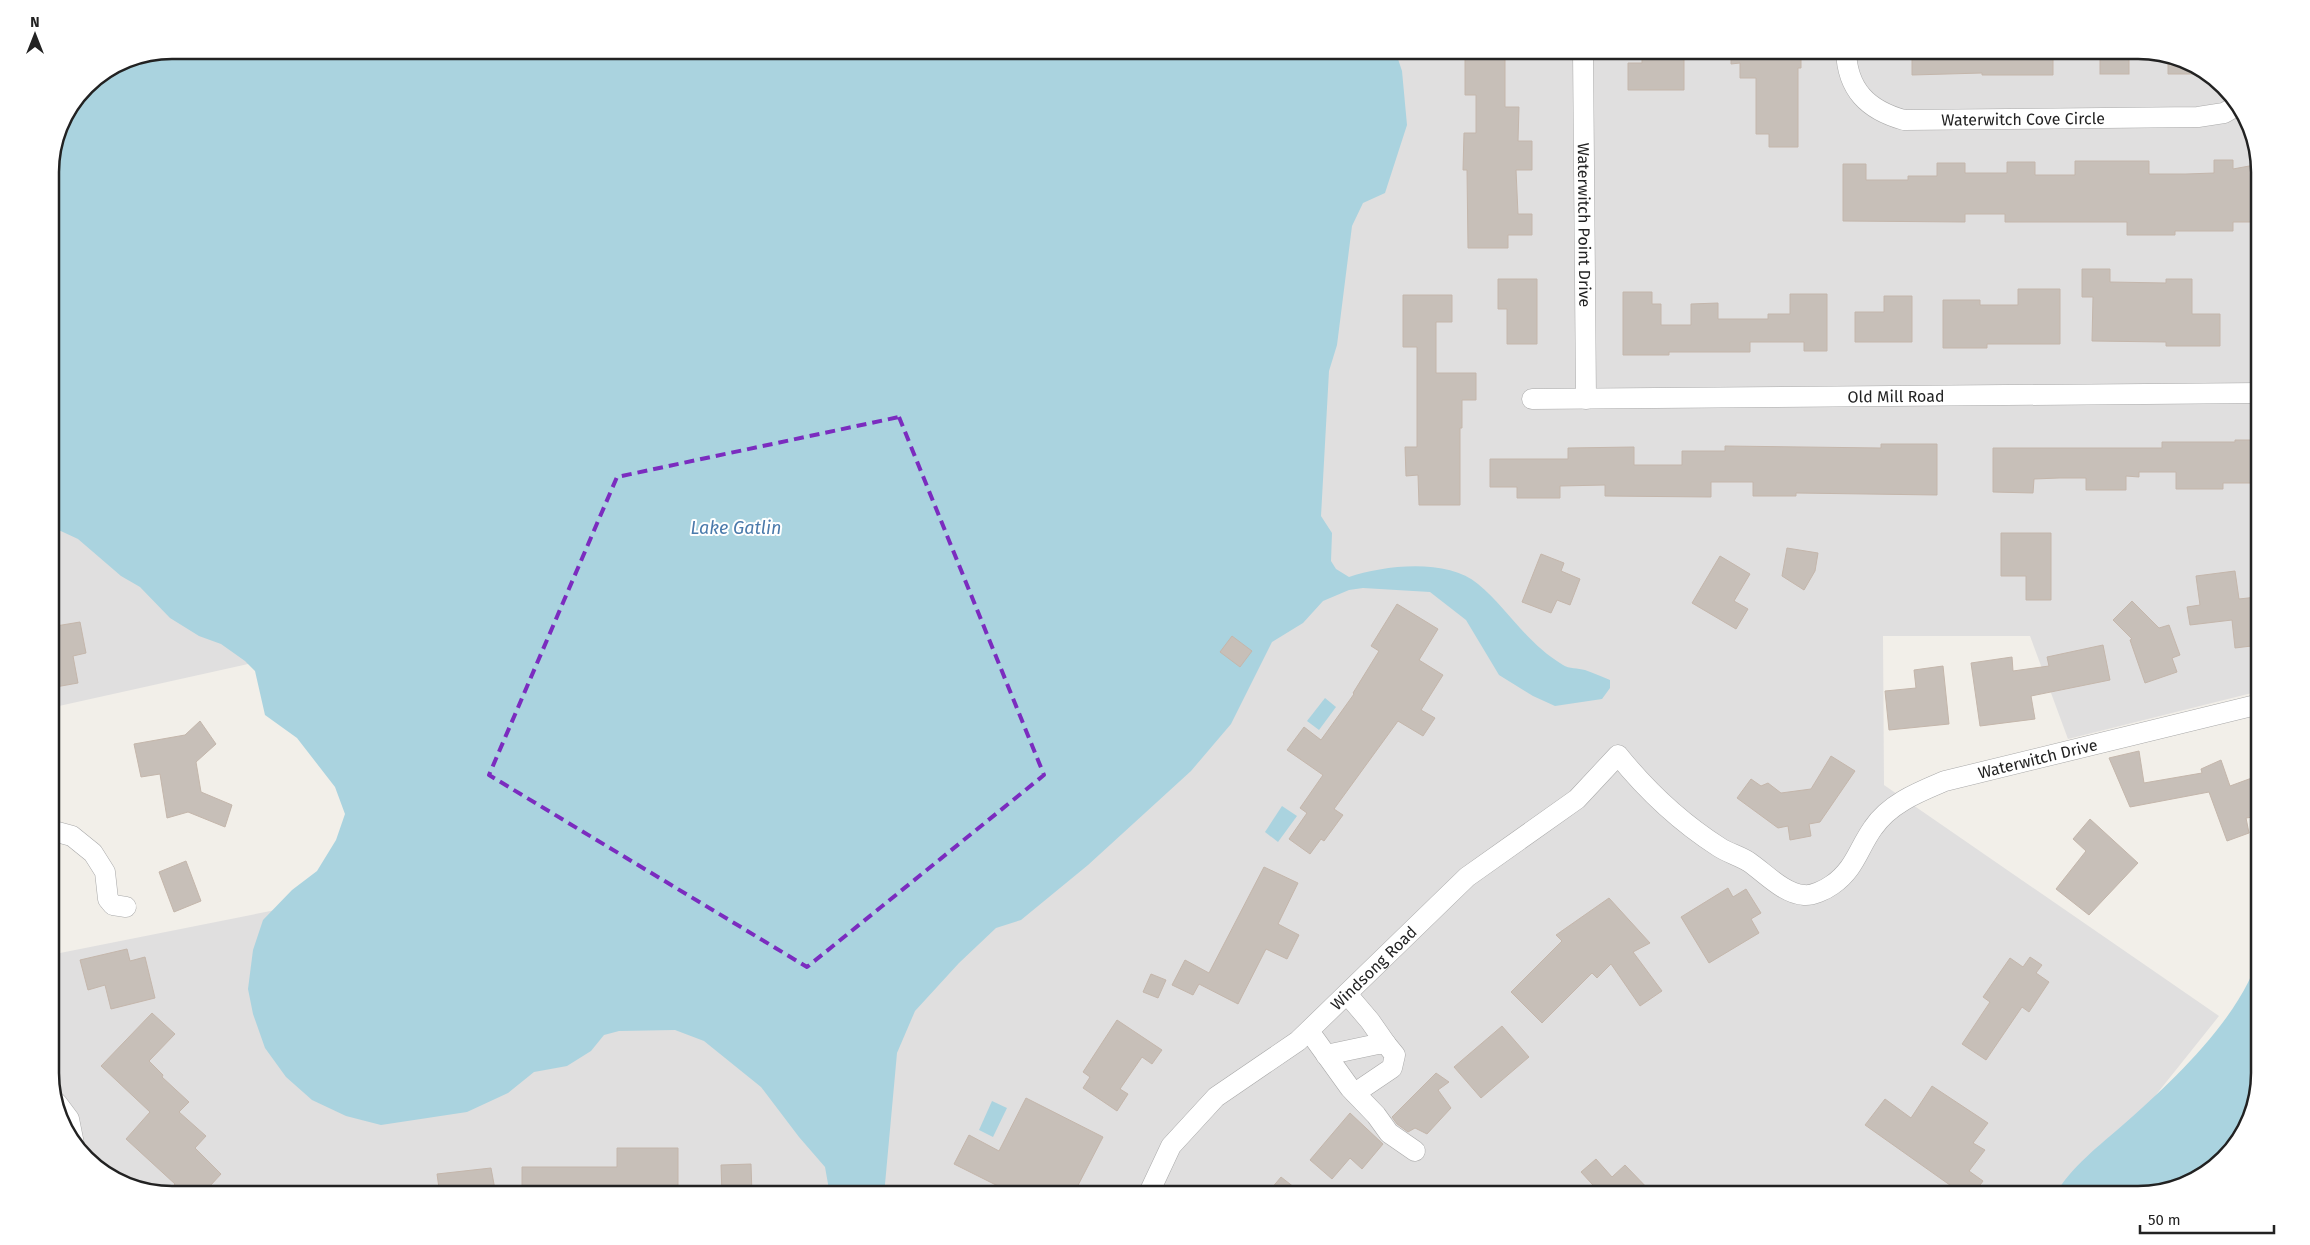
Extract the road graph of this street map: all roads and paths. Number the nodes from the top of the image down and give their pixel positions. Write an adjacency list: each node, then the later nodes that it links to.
1 (1583, 59): 6 (street, Waterwitch Point Drive)
2 (1846, 59): 3 (street, Waterwitch Cove Circle)
3 (2232, 109)
4 (2251, 393): 6 (street, Old Mill Road)
5 (1532, 399): 6 (street, Old Mill Road)
6 (1586, 399)
7 (2251, 706): 8 (street, Waterwitch Drive)
8 (1618, 755): 11 (street, Windsong Road)
9 (59, 832): 10 (street)
10 (126, 907)
11 (1347, 994): 12 (street, Windsong Road); 13 (street)
12 (1309, 1031): 14 (street); 17 (street, Windsong Road)
13 (1386, 1044): 14 (street); 15 (street)
14 (1326, 1054): 15 (street)
15 (1355, 1093): 16 (street)
16 (1415, 1151)
17 (1152, 1186)

